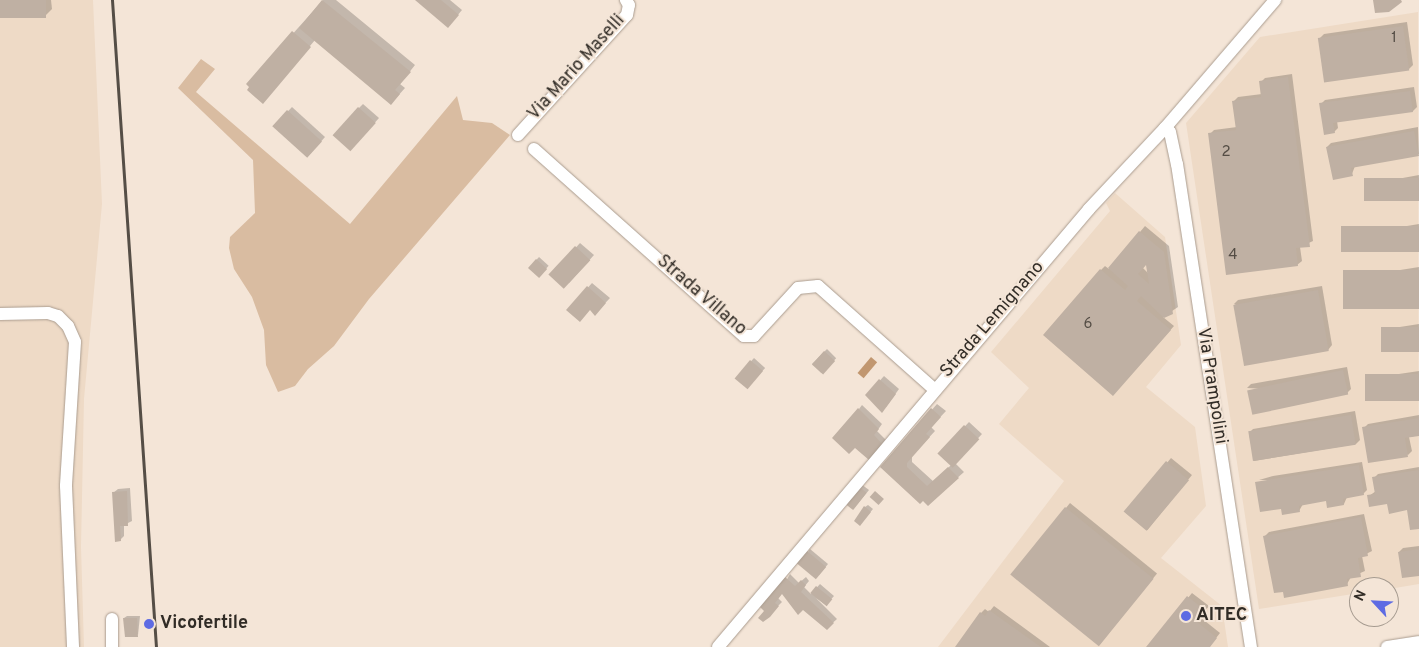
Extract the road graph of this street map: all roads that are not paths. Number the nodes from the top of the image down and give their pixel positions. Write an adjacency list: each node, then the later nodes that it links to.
1 (626, 0): 4 (street, Via Mario Maselli)
2 (1276, 0): 3 (street, Strada Lemignano)
3 (1165, 128): 7 (street, Strada Lemignano); 13 (street, Via Prampolini)
4 (518, 135)
5 (534, 149): 7 (street, Strada Villano)
6 (0, 314): 10 (street)
7 (934, 389): 12 (street, Strada Lemignano)
8 (112, 619): 11 (street)
9 (1419, 642): 14 (street)
10 (73, 647)
11 (112, 647)
12 (718, 647)
13 (1251, 647)
14 (1387, 647)

